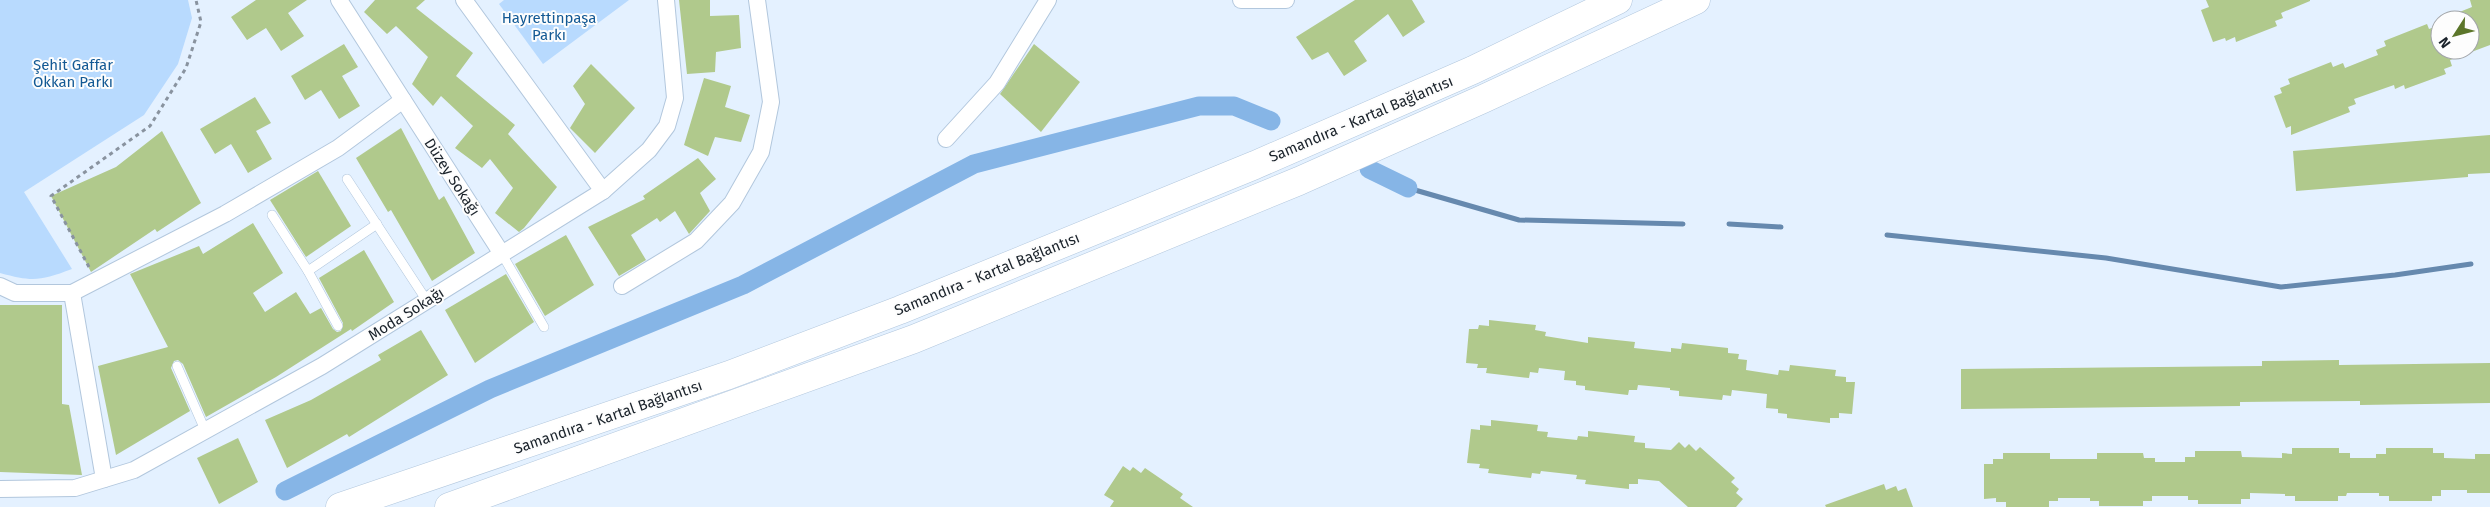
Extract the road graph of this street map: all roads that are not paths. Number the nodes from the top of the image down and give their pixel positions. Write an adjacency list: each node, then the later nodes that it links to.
1 (339, 0): 10 (street, Düzey Sokağı)
2 (464, 0): 13 (street)
3 (666, 0): 13 (street, Moda Sokağı)
4 (757, 0): 19 (street)
5 (1048, 0): 11 (street)
6 (1241, 0): 7 (street)
7 (1286, 0)
8 (1618, 0): 28 (highway, Samandıra - Kartal Bağlantısı)
9 (1696, 0): 29 (highway, Samandıra - Kartal Bağlantısı)
10 (402, 100): 16 (street, Düzey Sokağı); 20 (street)
11 (946, 139)
12 (347, 179): 15 (lane)
13 (603, 191): 16 (street, Moda Sokağı)
14 (272, 215): 17 (lane)
15 (377, 224): 17 (lane); 21 (lane)
16 (502, 254): 21 (street, Moda Sokağı); 23 (lane)
17 (308, 271): 22 (lane)
18 (0, 286): 20 (street)
19 (622, 286)
20 (72, 293): 26 (street)
21 (427, 300): 25 (street, Moda Sokağı)
22 (338, 326)
23 (544, 327)
24 (178, 366): 25 (lane)
25 (205, 430): 26 (street, Moda Sokağı)
26 (104, 479): 27 (street, Moda Sokağı)
27 (0, 489)
28 (340, 507)
29 (448, 507)

